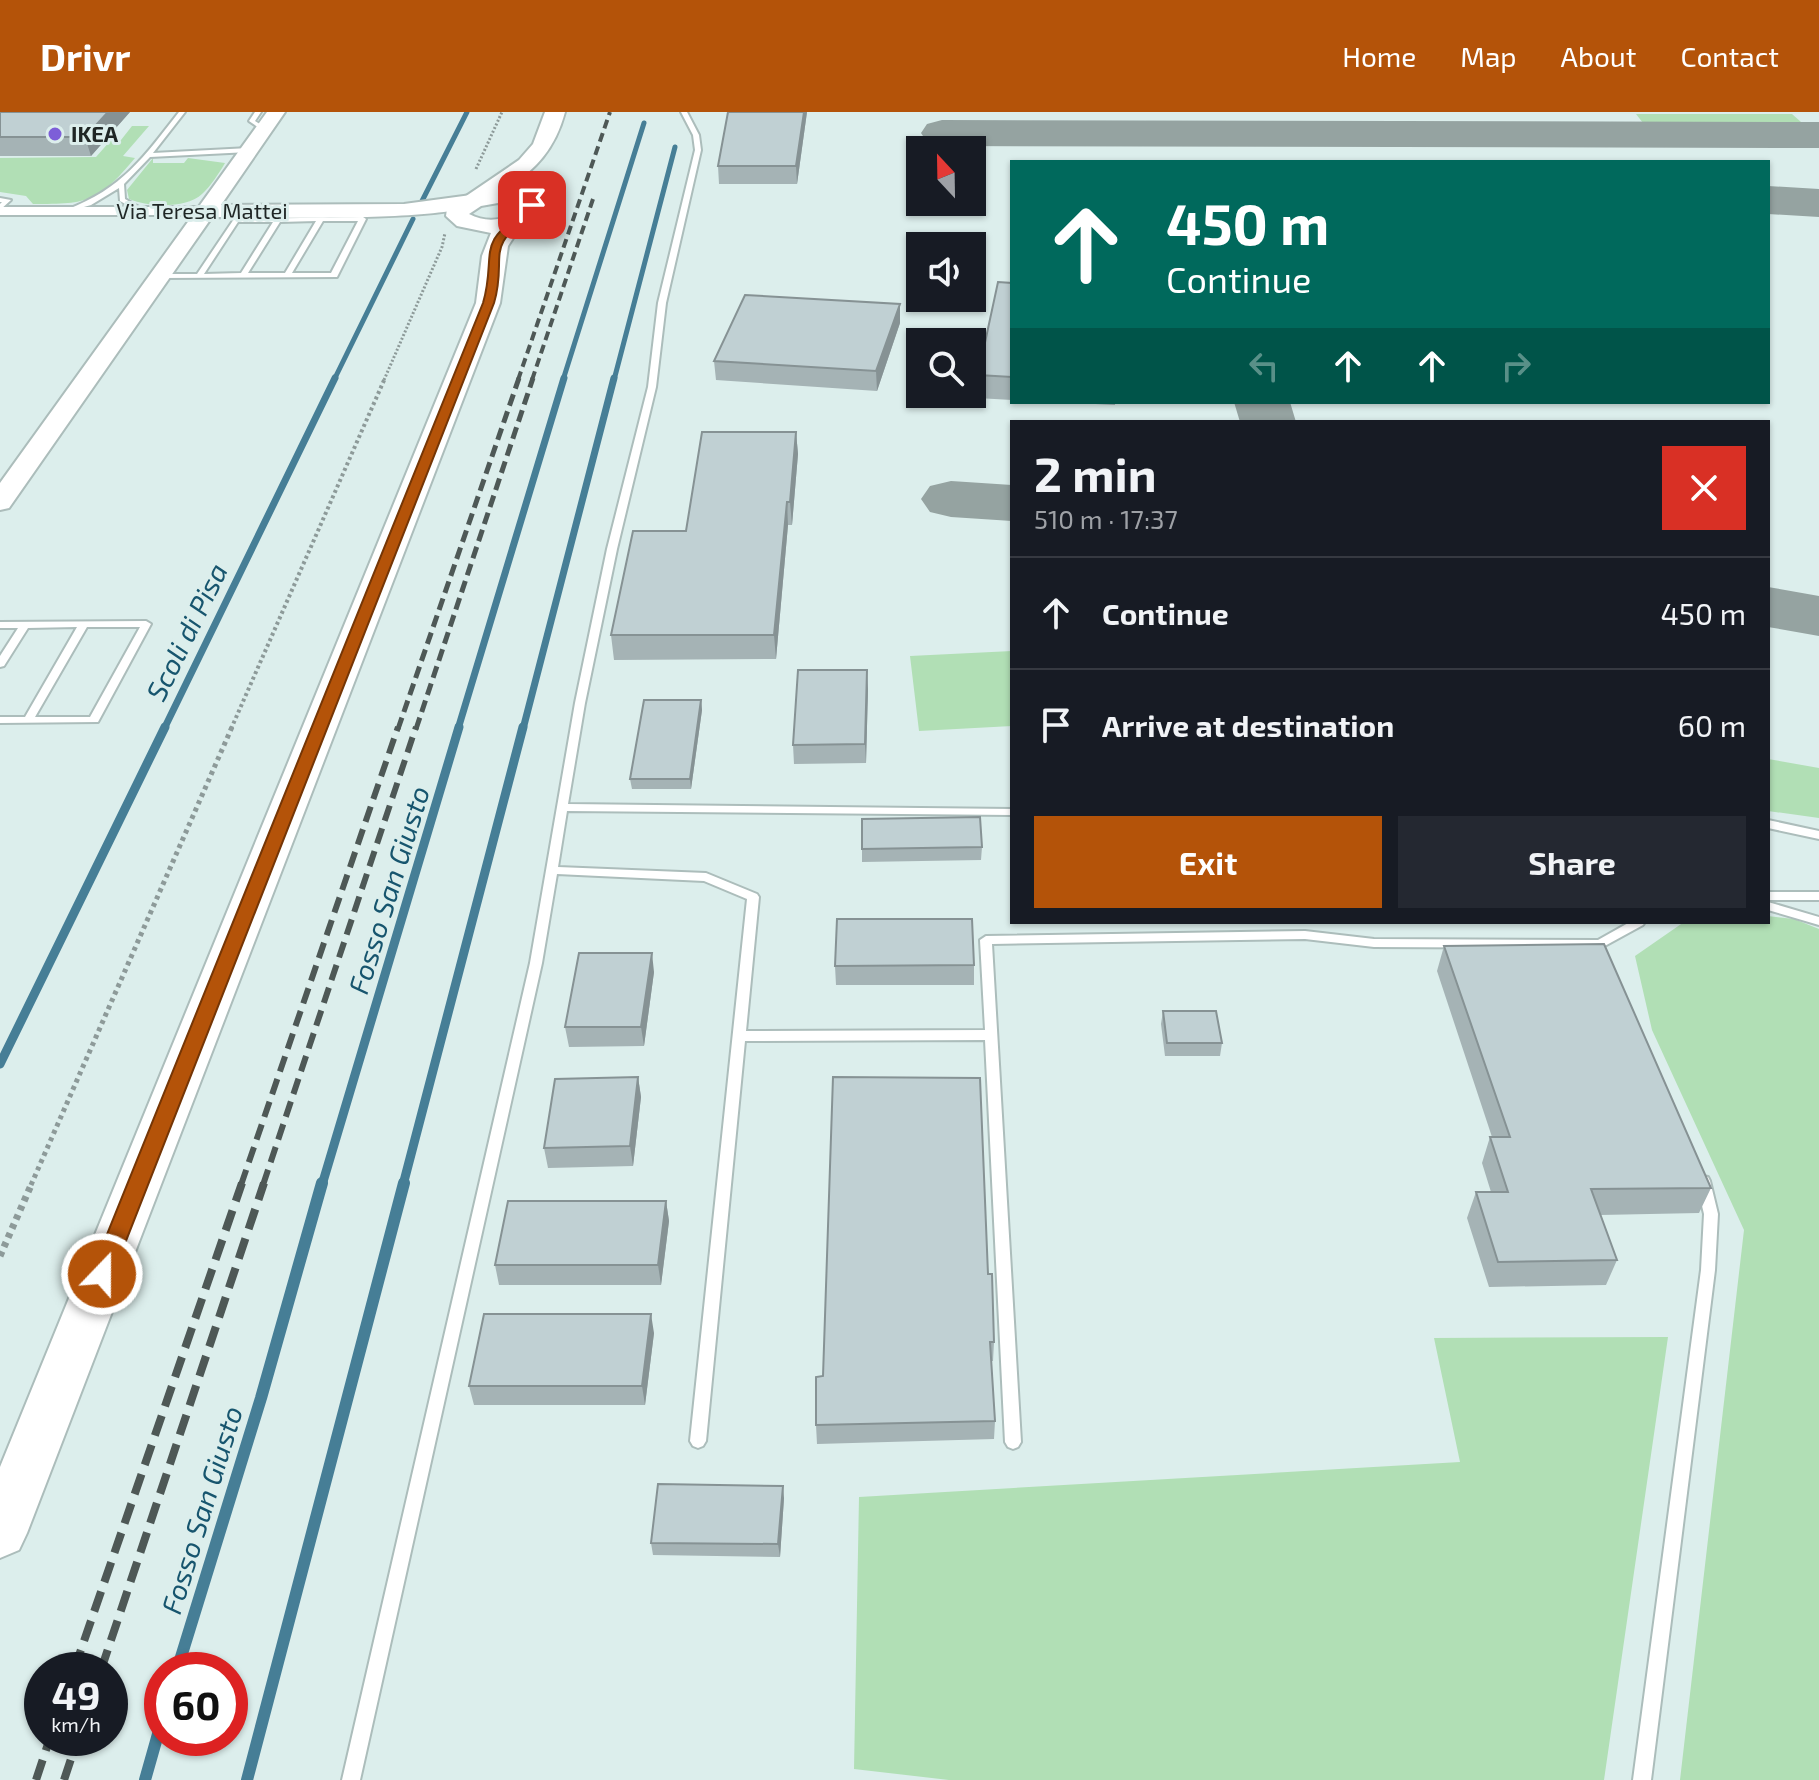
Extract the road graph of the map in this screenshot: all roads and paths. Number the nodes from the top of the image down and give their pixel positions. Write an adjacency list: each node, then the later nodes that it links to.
1 (182, 112): 7 (lane)
2 (276, 112): 6 (street)
3 (502, 112): 13 (path)
4 (555, 112): 10 (main road)
5 (684, 112): 33 (lane)
6 (261, 121): 9 (street)
7 (147, 155): 8 (lane); 11 (lane)
8 (190, 155): 9 (lane); 9 (lane)
9 (245, 155): 17 (street)
10 (521, 171): 13 (main road); 18 (main road)
11 (122, 185): 15 (lane); 16 (lane)
12 (0, 200): 14 (lane)
13 (465, 208): 17 (street, Via Teresa Mattei); 18 (main road); 21 (main road); 48 (path)
14 (0, 210): 15 (street, Via Teresa Mattei)
15 (68, 211): 16 (street, Via Teresa Mattei)
16 (142, 211): 17 (street, Via Teresa Mattei)
17 (207, 211): 22 (street)
18 (525, 211): 21 (main road)
19 (278, 220): 20 (lane); 23 (lane); 24 (lane)
20 (320, 220): 25 (lane); 25 (lane)
21 (491, 267): 51 (main road)
22 (161, 276): 23 (lane); 26 (street)
23 (199, 276): 24 (lane)
24 (243, 276): 25 (lane)
25 (287, 276)
26 (4, 489)
27 (84, 624): 29 (lane); 32 (lane); 32 (lane)
28 (0, 625): 29 (lane)
29 (25, 625): 30 (lane)
30 (0, 664)
31 (0, 720): 32 (lane)
32 (28, 720)
33 (562, 807): 34 (lane); 37 (lane)
34 (1010, 812)
35 (1770, 824): 36 (lane)
36 (1819, 835)
37 (552, 870): 46 (lane); 52 (lane)
38 (1770, 896): 39 (lane)
39 (1819, 896)
40 (1770, 907): 41 (lane)
41 (1819, 921)
42 (1636, 924): 43 (lane)
43 (1601, 944): 44 (lane); 45 (lane)
44 (1607, 958)
45 (992, 1035): 46 (lane); 50 (lane)
46 (739, 1036): 49 (lane)
47 (1698, 1169): 53 (lane)
48 (0, 1256)
49 (698, 1441)
50 (1013, 1442)
51 (0, 1533)
52 (351, 1780)
53 (1642, 1780)

